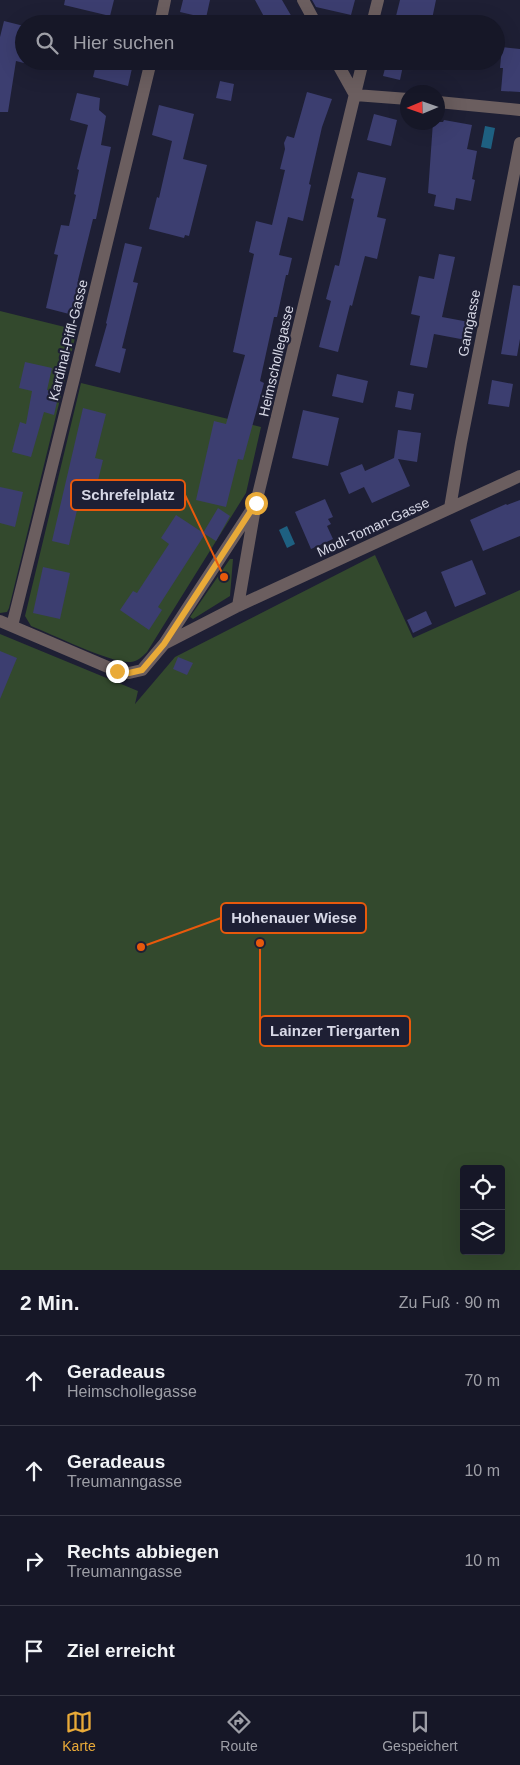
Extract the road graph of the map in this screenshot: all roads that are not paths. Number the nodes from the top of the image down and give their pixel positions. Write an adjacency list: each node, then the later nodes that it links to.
1 (165, 0): 4 (street)
2 (303, 0): 5 (street)
3 (378, 0): 6 (street)
4 (162, 15)
5 (311, 15)
6 (374, 15)
7 (149, 70): 19 (street, Kardinal-Piffl-Gasse)
8 (341, 70): 10 (street)
9 (361, 70): 10 (street, Heimschollegasse)
10 (355, 95): 11 (street); 16 (street, Heimschollegasse)
11 (400, 99)
12 (445, 103): 13 (street)
13 (520, 110)
14 (520, 143): 17 (street, Gamgasse)
15 (520, 476): 17 (street, Modl-Toman-Gasse)
16 (256, 503): 18 (street); 20 (street, Heimschollegasse)
17 (450, 508): 18 (street, Modl-Toman-Gasse)
18 (238, 606): 20 (street, Modl-Toman-Gasse)
19 (6, 624): 20 (street, Heimschollegasse)
20 (164, 644)

